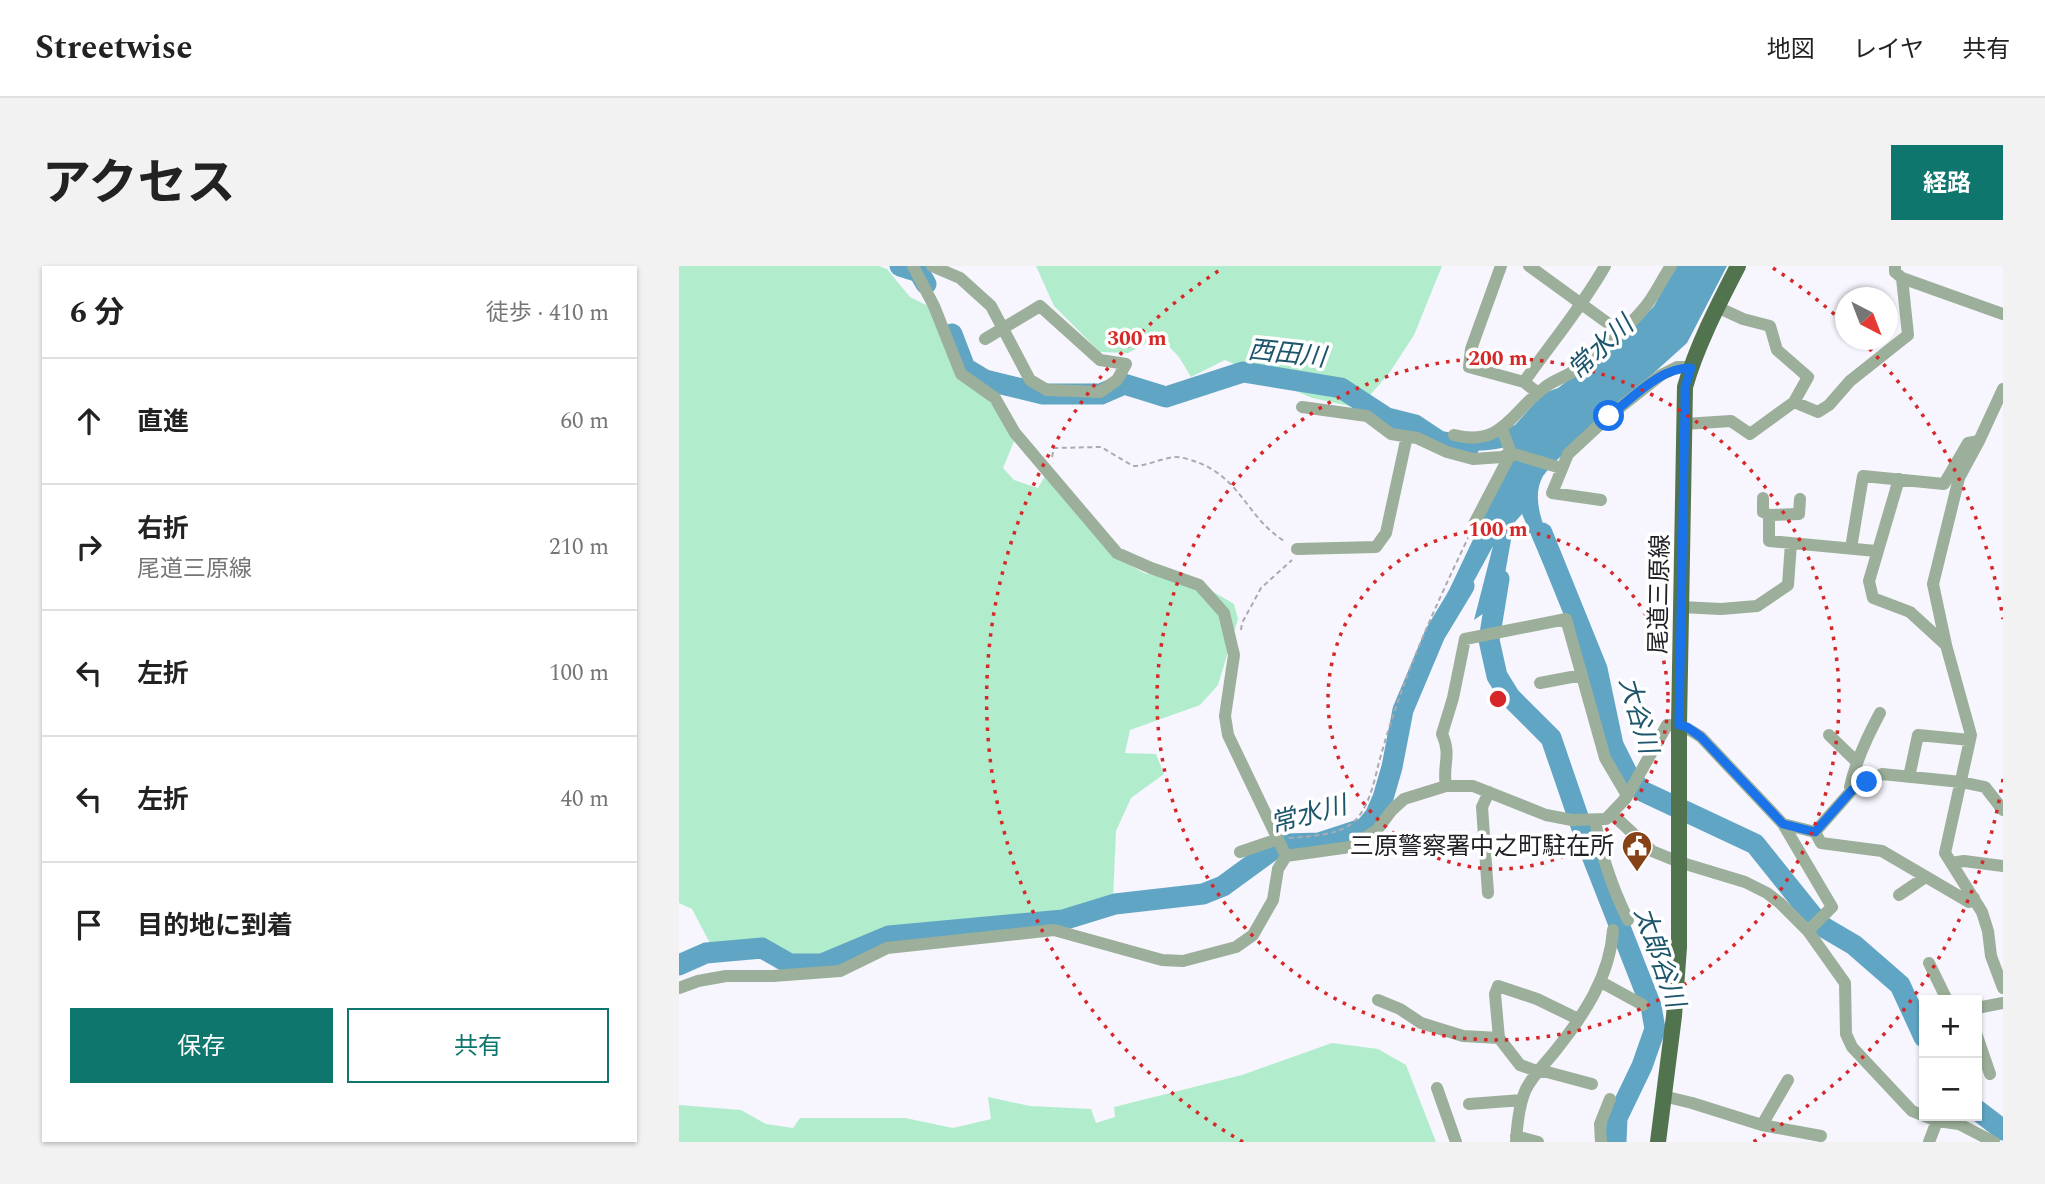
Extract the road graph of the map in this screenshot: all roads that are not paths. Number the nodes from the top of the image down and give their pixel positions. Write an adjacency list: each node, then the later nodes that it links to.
1 (913, 266): 60 (street)
2 (932, 266): 14 (street)
3 (1501, 266): 18 (street)
4 (1529, 266): 9 (street)
5 (1605, 266): 11 (street)
6 (1671, 266): 15 (street)
7 (1738, 266): 12 (main road, 尾道三原線)
8 (1895, 266): 10 (street)
9 (1542, 270): 11 (street)
10 (1902, 278): 13 (street); 21 (street)
11 (1583, 303): 15 (street); 18 (street)
12 (1717, 307): 17 (main road, 尾道三原線); 21 (street)
13 (2003, 314)
14 (1004, 329): 14 (street); 16 (street)
15 (1620, 332): 20 (street)
16 (985, 339)
17 (1691, 368): 23 (main road, 尾道三原線); 29 (street)
18 (1524, 382): 20 (street)
19 (2003, 389): 27 (street)
20 (1538, 393): 24 (street)
21 (1794, 402): 23 (street)
22 (1302, 407): 26 (street)
23 (1684, 424): 40 (main road, 尾道三原線)
24 (1502, 429): 25 (street); 28 (street)
25 (1454, 435)
26 (1407, 436): 28 (street); 38 (street)
27 (1979, 441): 30 (street); 41 (street)
28 (1511, 453): 29 (street); 35 (street)
29 (1561, 468): 33 (street)
30 (1899, 479): 37 (street); 39 (street)
31 (1763, 498): 34 (street)
32 (1800, 499): 34 (street)
33 (1601, 500)
34 (1769, 515): 36 (street)
35 (1474, 524)
36 (1791, 543): 37 (street); 40 (street)
37 (1851, 548): 39 (street)
38 (1297, 549)
39 (1876, 551): 41 (street)
40 (1681, 607): 45 (main road, 尾道三原線)
41 (1946, 645): 47 (street)
42 (1582, 675): 43 (street); 51 (street); 54 (street)
43 (1539, 683)
44 (1880, 713): 48 (street)
45 (1679, 725): 54 (street); 58 (street); 63 (main road, 尾道三原線)
46 (1829, 735): 48 (street)
47 (1970, 740): 49 (street); 50 (street)
48 (1857, 762): 52 (street)
49 (1909, 777): 50 (street); 52 (street)
50 (1961, 782): 55 (street); 64 (street)
51 (1446, 786): 53 (street); 62 (street)
52 (1852, 790): 59 (street)
53 (1489, 792): 57 (street); 67 (street)
54 (1626, 799): 56 (street)
55 (2003, 810)
56 (1612, 814): 57 (street); 63 (street)
57 (1591, 820): 70 (street)
58 (1783, 824): 59 (street); 72 (street)
59 (1815, 832): 66 (street)
60 (1278, 839): 61 (street); 62 (street)
61 (1240, 852)
62 (1286, 856): 75 (street)
63 (1679, 862): 72 (street); 90 (main road, 尾道三原線)
64 (1951, 863): 65 (street); 69 (street)
65 (2003, 866)
66 (1924, 878): 68 (street); 69 (street)
67 (1488, 893)
68 (1899, 895)
69 (1974, 898): 76 (street)
70 (1628, 920)
71 (1613, 930): 74 (street)
72 (1808, 931): 94 (street)
73 (1929, 963): 77 (street)
74 (1601, 982): 80 (street); 82 (street)
75 (679, 988)
76 (2003, 988)
77 (1945, 995)
78 (1378, 1000): 83 (street)
79 (2003, 1003): 81 (street)
80 (1643, 1005)
81 (1982, 1007)
82 (1578, 1019): 83 (street); 85 (street)
83 (1499, 1038): 85 (street)
84 (1982, 1051): 86 (street)
85 (1539, 1072): 88 (street); 92 (street)
86 (1990, 1074)
87 (1788, 1080): 96 (street)
88 (1592, 1084)
89 (1437, 1088): 99 (street)
90 (1663, 1096): 96 (street); 102 (main road, 尾道三原線)
91 (1610, 1099): 101 (street)
92 (1522, 1100): 93 (street); 98 (street)
93 (1469, 1104)
94 (1919, 1114)
95 (1937, 1121): 103 (street); 104 (street)
96 (1762, 1125): 97 (street)
97 (1821, 1136)
98 (1516, 1139): 100 (street)
99 (1456, 1142)
100 (1538, 1142)
101 (1601, 1142)
102 (1658, 1142)
103 (1929, 1142)
104 (1994, 1142)

